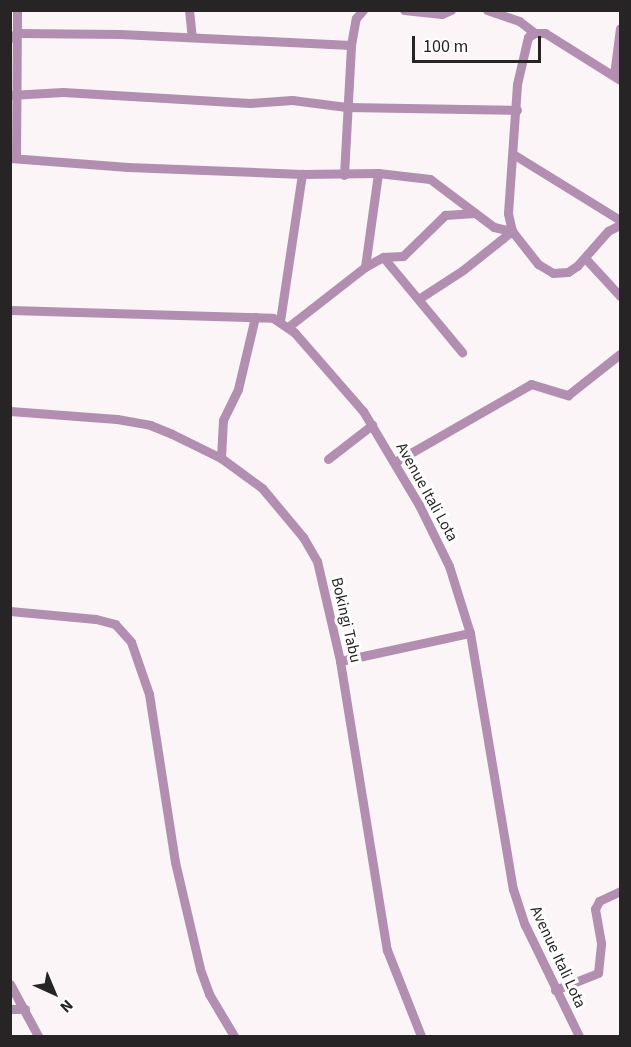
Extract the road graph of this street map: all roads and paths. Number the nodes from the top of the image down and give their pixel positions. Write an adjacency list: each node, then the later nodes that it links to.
1 (17, 10): 9 (street)
2 (189, 10): 10 (street)
3 (363, 10): 11 (street)
4 (404, 10): 5 (street)
5 (451, 10)
6 (487, 10): 8 (street)
7 (621, 28): 12 (street)
8 (535, 33): 12 (street); 15 (street)
9 (14, 35): 10 (street); 13 (street)
10 (192, 36): 11 (street)
11 (351, 45): 14 (street)
12 (617, 77)
13 (13, 95): 14 (street); 17 (street)
14 (347, 107): 15 (street); 20 (street)
15 (517, 110): 16 (street)
16 (513, 154): 22 (street); 24 (street)
17 (13, 158): 19 (street)
18 (378, 173): 20 (street); 21 (street); 27 (street)
19 (302, 174): 20 (street); 32 (street)
20 (344, 175)
21 (475, 213): 24 (street); 25 (street)
22 (621, 220)
23 (621, 225): 26 (street)
24 (512, 231): 26 (street); 29 (street)
25 (383, 256): 27 (street); 29 (street)
26 (585, 258): 28 (street)
27 (365, 267): 32 (street)
28 (621, 296)
29 (420, 298): 33 (street)
30 (10, 310): 31 (street)
31 (255, 317): 32 (street); 37 (street)
32 (284, 324): 36 (street, Avenue Itali Lota)
33 (462, 352)
34 (621, 354): 39 (street)
35 (10, 411): 37 (street, Bokingi Tabu)
36 (372, 425): 38 (street); 39 (street, Avenue Itali Lota)
37 (221, 458): 42 (street, Bokingi Tabu)
38 (328, 459)
39 (395, 462): 41 (street, Avenue Itali Lota)
40 (10, 611): 49 (street)
41 (470, 633): 42 (street); 45 (street, Avenue Itali Lota)
42 (340, 661): 50 (street, Bokingi Tabu)
43 (621, 891): 45 (street)
44 (10, 984): 47 (street)
45 (555, 990): 51 (street, Avenue Itali Lota)
46 (10, 1009): 47 (street)
47 (25, 1009): 48 (street)
48 (38, 1036)
49 (234, 1036)
50 (421, 1036)
51 (579, 1036)

